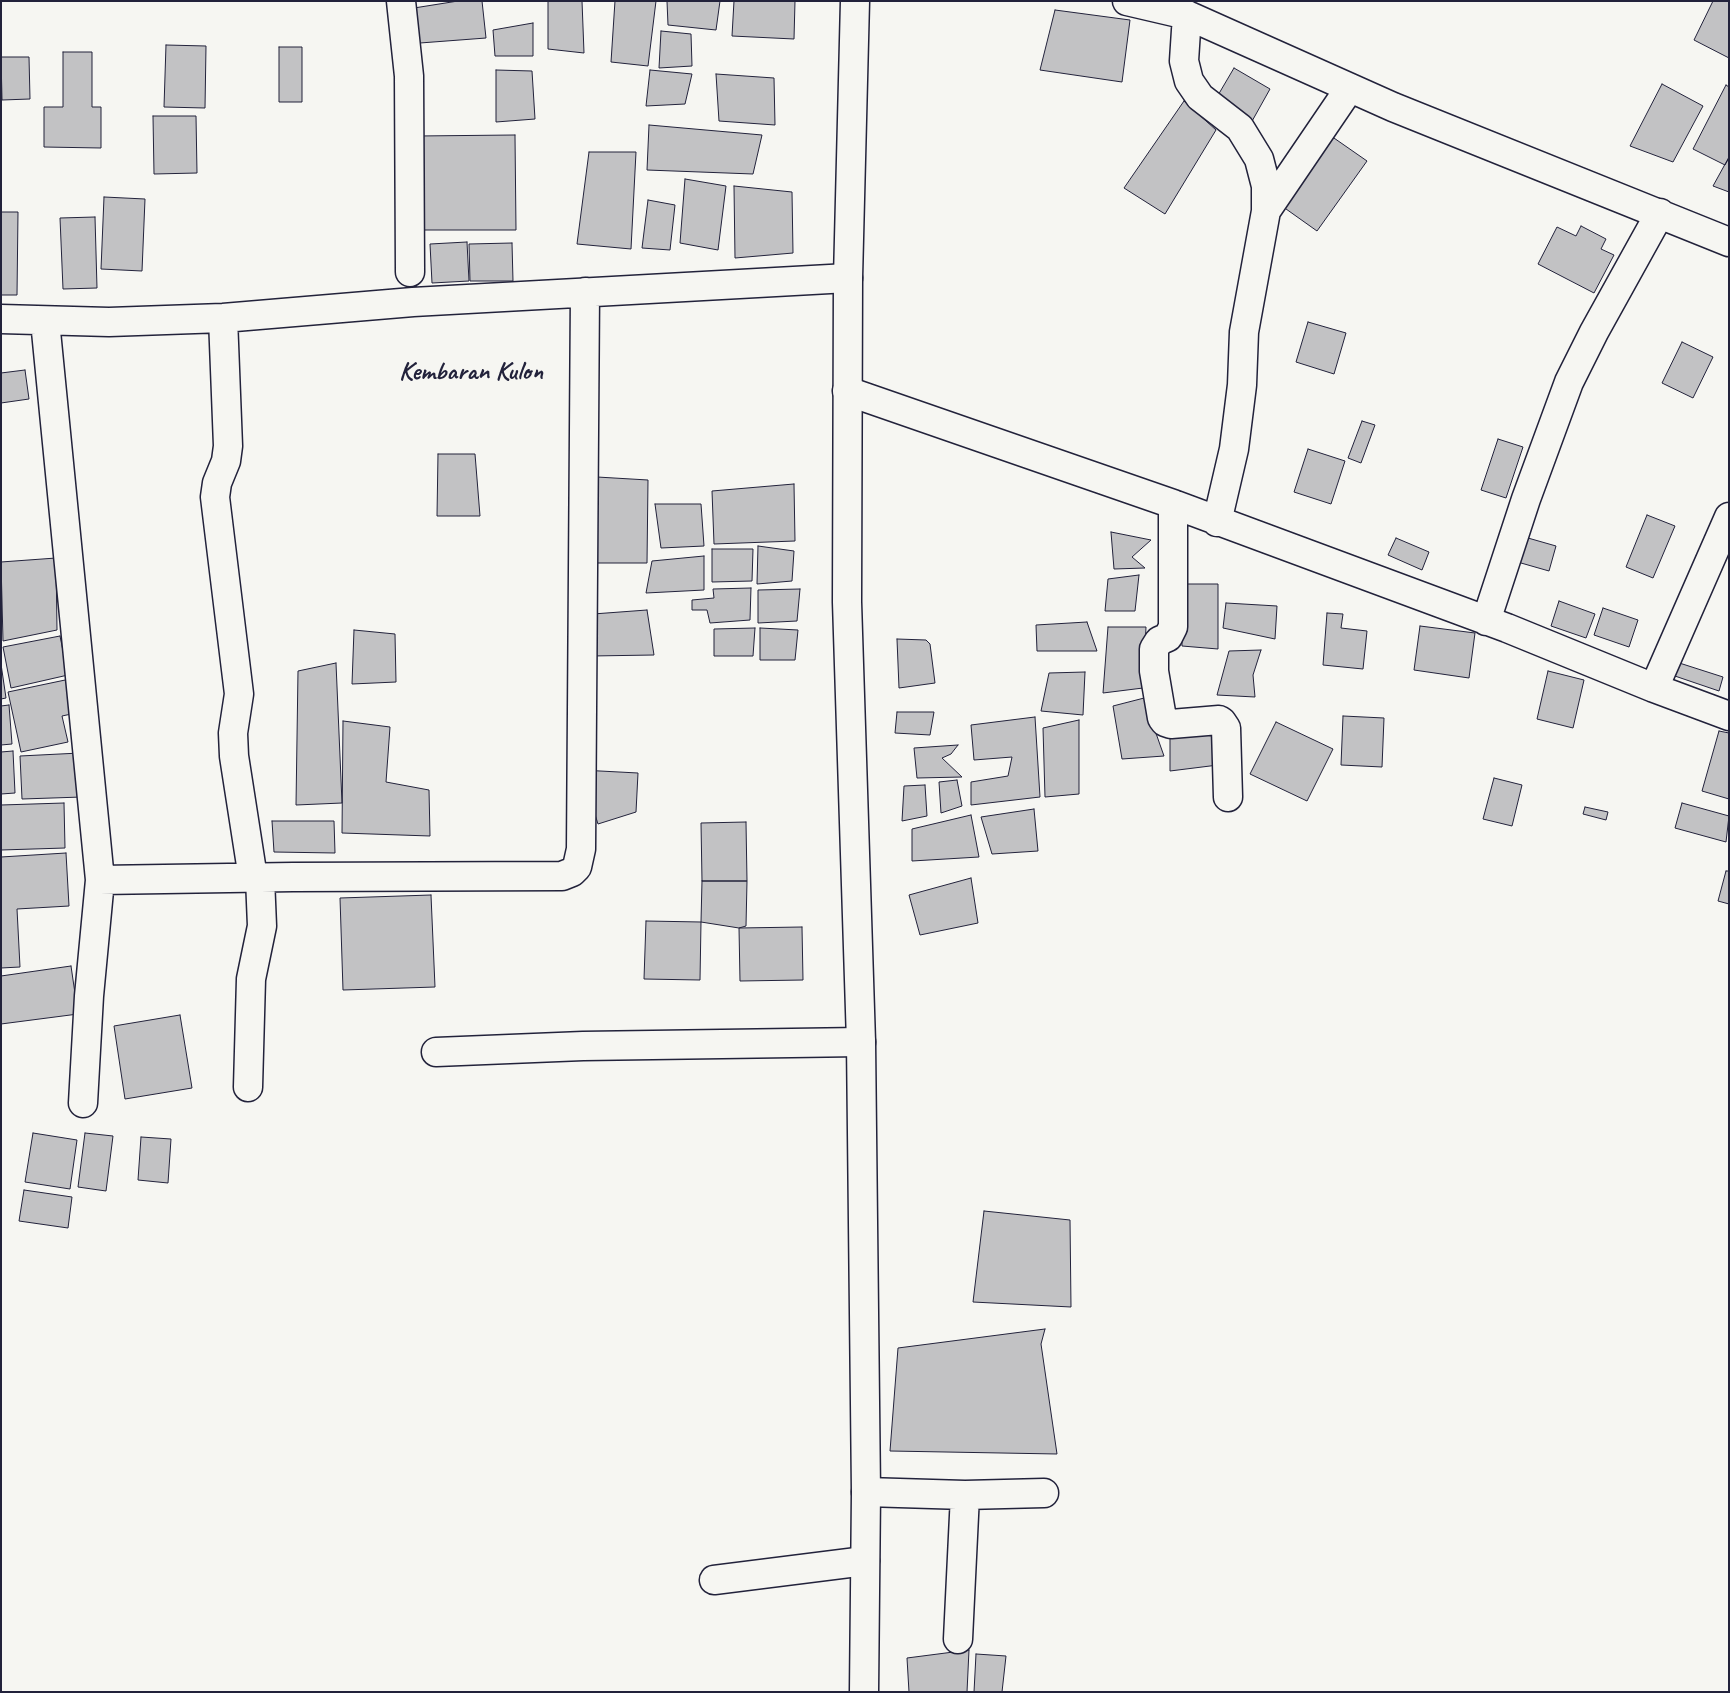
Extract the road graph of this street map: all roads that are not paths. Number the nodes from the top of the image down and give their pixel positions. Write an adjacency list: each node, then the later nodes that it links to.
1 (401, 1): 9 (street)
2 (855, 1): 10 (street)
3 (1127, 1): 4 (street)
4 (1187, 15): 5 (street); 6 (street)
5 (1349, 89): 6 (street); 7 (street)
6 (1266, 211): 18 (street)
7 (1660, 213): 8 (street); 19 (street)
8 (1729, 242)
9 (410, 272)
10 (848, 278): 11 (street); 15 (street)
11 (585, 292): 12 (street); 23 (street)
12 (224, 318): 14 (street); 23 (street)
13 (1, 319): 14 (street)
14 (46, 321): 24 (street)
15 (847, 391): 16 (street); 25 (street)
16 (1172, 504): 18 (street); 22 (street)
17 (1729, 517): 20 (street)
18 (1217, 522): 19 (street)
19 (1486, 621): 20 (street)
20 (1654, 688): 21 (street)
21 (1729, 716)
22 (1228, 797)
23 (257, 878): 24 (street); 27 (street)
24 (100, 880): 28 (street)
25 (861, 1042): 26 (street); 29 (street)
26 (436, 1052)
27 (248, 1087)
28 (82, 1103)
29 (866, 1492): 31 (street); 32 (street)
30 (1044, 1492): 31 (street)
31 (965, 1495): 34 (street)
32 (866, 1561): 33 (street); 35 (street)
33 (714, 1580)
34 (958, 1639)
35 (864, 1692)

